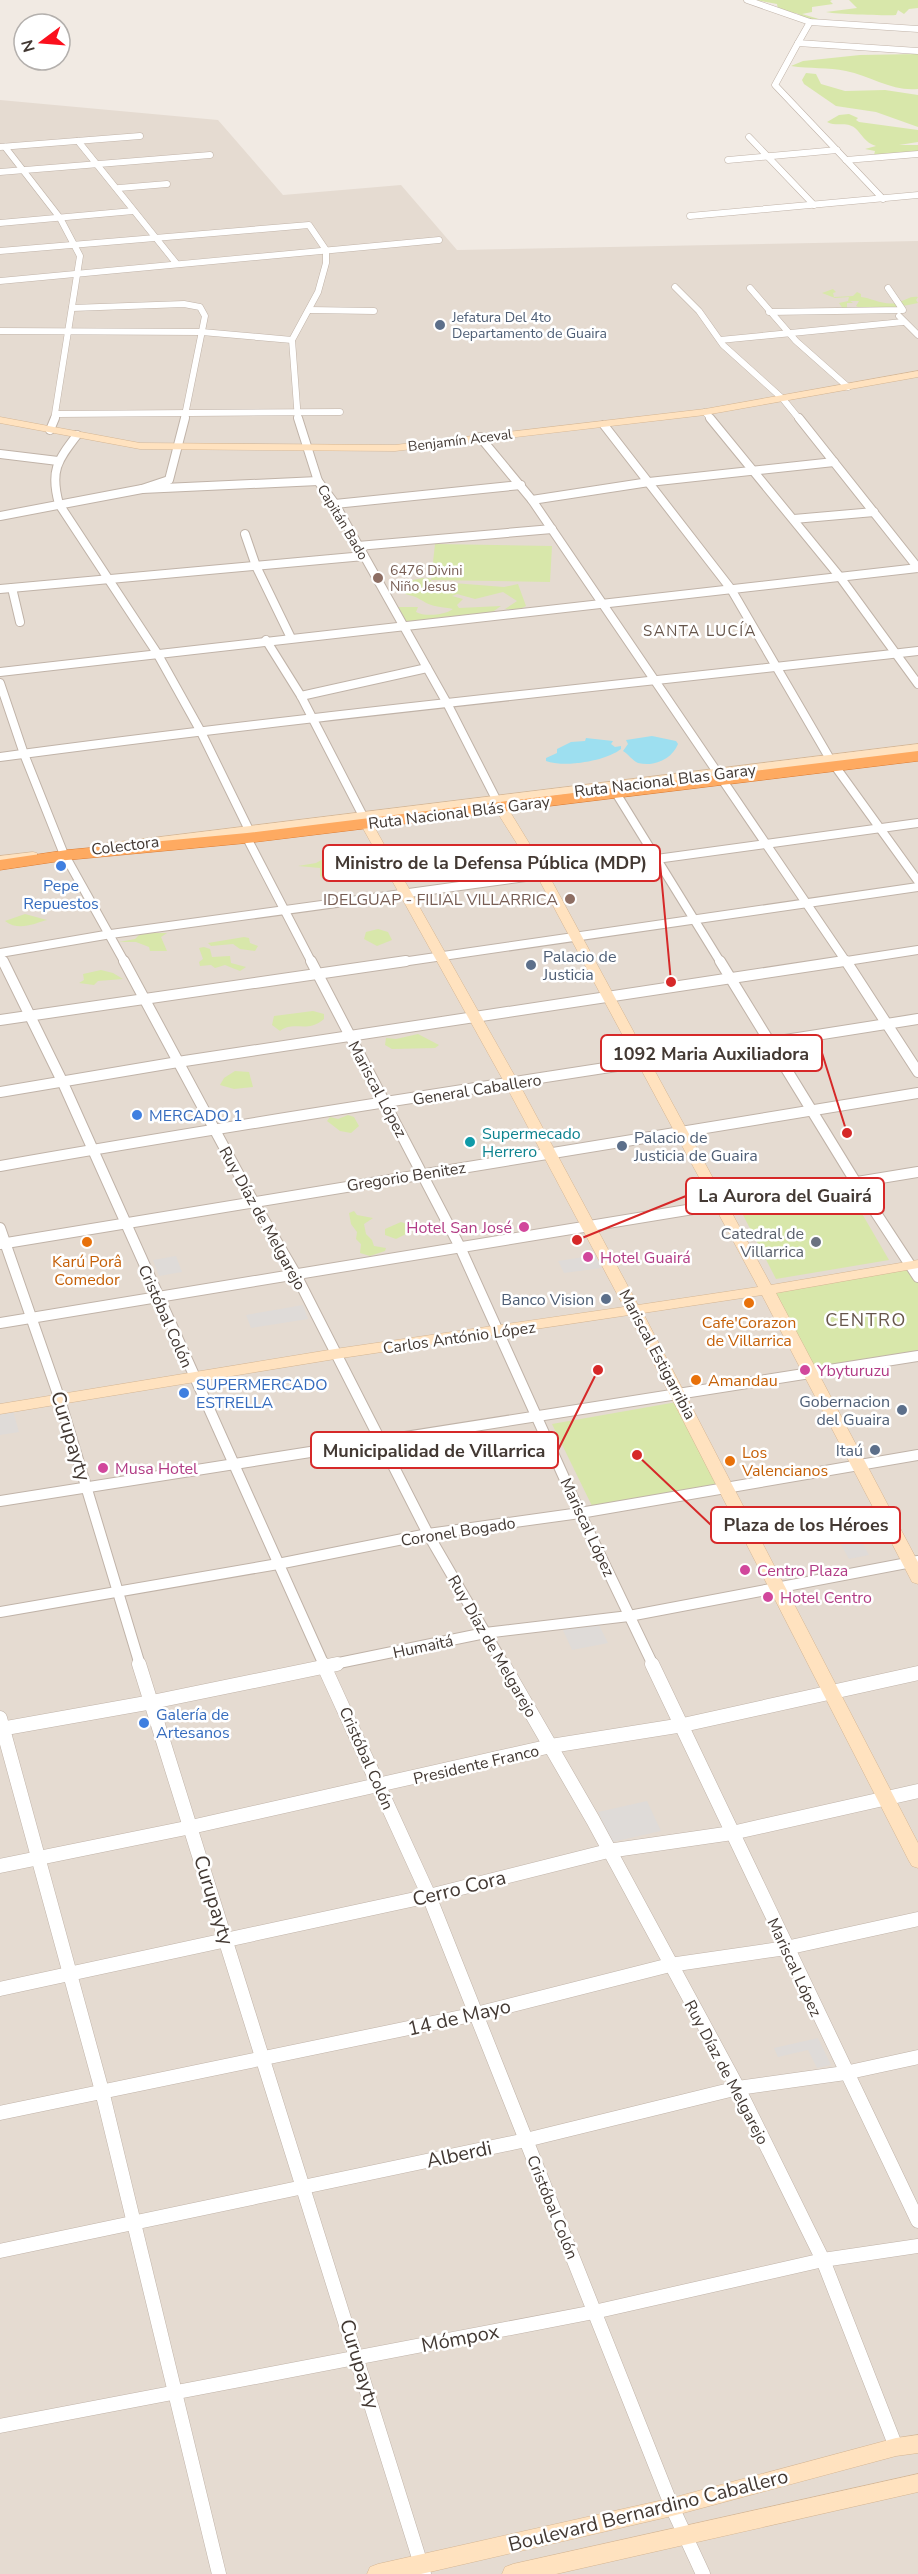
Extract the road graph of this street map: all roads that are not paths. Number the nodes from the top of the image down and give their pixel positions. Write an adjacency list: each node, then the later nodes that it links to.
1 (747, 0): 2 (street)
2 (810, 22): 3 (street); 4 (street)
3 (918, 29)
4 (798, 43): 5 (street); 10 (street)
5 (918, 51)
6 (140, 136): 8 (street)
7 (749, 138): 13 (street)
8 (78, 141): 9 (street); 16 (street)
9 (3, 147): 17 (street)
10 (837, 150): 13 (street); 15 (street)
11 (918, 154): 15 (street)
12 (210, 155): 16 (street)
13 (769, 156): 14 (street); 23 (street)
14 (728, 160)
15 (846, 160): 22 (street)
16 (100, 163): 17 (street); 20 (street)
17 (25, 170): 18 (street); 26 (street)
18 (0, 172)
19 (168, 184): 20 (street)
20 (119, 188): 24 (street)
21 (918, 195): 22 (street)
22 (883, 199): 23 (street)
23 (814, 205): 25 (street)
24 (133, 211): 26 (street); 28 (street)
25 (690, 216)
26 (60, 218): 27 (street); 30 (street)
27 (0, 223)
28 (153, 238): 30 (street); 31 (street); 33 (street)
29 (439, 240): 31 (street)
30 (75, 245): 32 (street); 34 (street)
31 (326, 250): 33 (street); 40 (street)
32 (0, 251)
33 (176, 263): 34 (street)
34 (78, 272): 35 (street); 39 (street)
35 (0, 281)
36 (675, 287): 51 (street)
37 (750, 288): 43 (street)
38 (888, 288): 41 (street)
39 (72, 308): 45 (street); 48 (street)
40 (309, 310): 42 (street); 50 (street)
41 (897, 310): 43 (street); 44 (street)
42 (374, 312)
43 (769, 312): 47 (street)
44 (903, 322): 47 (street); 49 (street)
45 (70, 330): 46 (street); 48 (street); 59 (street)
46 (0, 331)
47 (784, 331): 51 (street); 53 (street)
48 (202, 332): 50 (street); 58 (street)
49 (918, 335)
50 (292, 340): 55 (street, Capitán Bado)
51 (720, 340): 54 (street)
52 (918, 374): 53 (main road, Benjamín Aceval)
53 (848, 387): 54 (main road, Benjamín Aceval)
54 (783, 399): 57 (main road, Benjamín Aceval); 69 (street)
55 (296, 412): 56 (street); 58 (street); 66 (street, Capitán Bado)
56 (340, 412)
57 (705, 412): 61 (main road, Benjamín Aceval); 70 (street)
58 (186, 413): 59 (street); 65 (street)
59 (57, 414): 62 (street)
60 (0, 420): 62 (main road, Benjamín Aceval)
61 (604, 425): 64 (main road, Benjamín Aceval); 73 (street)
62 (50, 430): 63 (main road, Benjamín Aceval)
63 (77, 435): 65 (main road, Benjamín Aceval); 68 (street)
64 (480, 437): 66 (main road, Benjamín Aceval); 74 (street)
65 (178, 448): 66 (main road, Benjamín Aceval); 71 (street)
66 (309, 449): 72 (street, Capitán Bado)
67 (0, 454): 68 (street)
68 (58, 461): 78 (street)
69 (834, 462): 70 (street); 80 (street)
70 (752, 470): 73 (street); 82 (street)
71 (168, 480): 75 (street); 76 (street)
72 (318, 481): 76 (street); 79 (street, Capitán Bado)
73 (649, 482): 77 (street); 93 (street)
74 (521, 485): 77 (street); 79 (street)
75 (142, 489): 76 (street); 78 (street)
76 (176, 489)
77 (532, 500): 83 (street)
78 (59, 504): 81 (street); 90 (street, Mariscal López)
79 (335, 504): 85 (street, Capitán Bado)
80 (874, 512): 82 (street); 88 (street)
81 (0, 516)
82 (794, 519): 89 (street)
83 (552, 529): 85 (street); 94 (street)
84 (245, 534): 87 (street)
85 (358, 546): 86 (street, Capitán Bado)
86 (364, 556): 87 (street); 96 (street, Capitán Bado)
87 (256, 566): 90 (street); 97 (street)
88 (918, 568): 89 (street)
89 (840, 577): 93 (street); 101 (street)
90 (110, 579): 91 (street); 100 (street, Mariscal López)
91 (12, 588): 92 (street); 95 (street)
92 (0, 589)
93 (731, 589): 94 (street); 102 (street)
94 (603, 604): 96 (street); 105 (street)
95 (20, 621)
96 (404, 626): 97 (street); 103 (street, Capitán Bado)
97 (291, 638): 98 (street)
98 (266, 640): 100 (street); 108 (street)
99 (918, 651): 101 (street)
100 (157, 653): 104 (street); 111 (street, Mariscal López)
101 (896, 654): 102 (street); 107 (street)
102 (778, 668): 105 (street); 116 (street)
103 (427, 669): 108 (street); 109 (street, Capitán Bado)
104 (0, 672)
105 (655, 681): 109 (street); 117 (street)
106 (0, 683): 113 (street, Ruy Díaz de Melgarejo)
107 (918, 684)
108 (301, 696): 110 (street)
109 (448, 705): 110 (street); 119 (street, Capitán Bado)
110 (313, 720): 111 (street); 120 (street)
111 (200, 730): 113 (street); 123 (street, Mariscal López)
112 (918, 748): 116 (main road)
113 (24, 754): 115 (street); 125 (street, Ruy Díaz de Melgarejo)
114 (918, 756): 116 (highway, Ruta Nacional Blás Garay)
115 (0, 758)
116 (832, 763): 117 (highway, Ruta Nacional Blás Garay); 122 (street)
117 (720, 778): 118 (highway, Ruta Nacional Blás Garay); 119 (main road, Ruta Nacional Blas Garay); 124 (street)
118 (616, 793): 119 (highway, Ruta Nacional Blás Garay); 126 (street)
119 (499, 804): 120 (highway, Ruta Nacional Blás Garay); 129 (main road)
120 (365, 820): 123 (highway, Ruta Nacional Blás Garay); 132 (main road, Mariscal Estigarribia)
121 (918, 823): 122 (street)
122 (877, 827): 124 (street); 130 (street)
123 (248, 834): 125 (highway, Ruta Nacional Blás Garay); 134 (street, Mariscal López)
124 (766, 842): 126 (street); 133 (street)
125 (65, 853): 127 (main road); 128 (highway, Ruta Nacional Blás Garay); 136 (street, Ruy Díaz de Melgarejo)
126 (655, 858): 129 (street); 135 (street)
127 (0, 860)
128 (0, 865)
129 (542, 873): 132 (street); 137 (main road)
130 (918, 881)
131 (918, 887): 133 (street)
132 (406, 893): 134 (street); 140 (main road, Mariscal Estigarribia)
133 (808, 902): 135 (street); 141 (street)
134 (286, 910): 136 (street); 142 (street, Mariscal López)
135 (693, 919): 137 (street); 143 (street)
136 (111, 934): 139 (street); 144 (street, Ruy Díaz de Melgarejo)
137 (576, 936): 140 (street); 145 (main road)
138 (918, 950): 141 (street)
139 (0, 954): 146 (street, Cristóbal Colón)
140 (443, 956): 142 (street); 147 (main road, Mariscal Estigarribia)
141 (846, 961): 143 (street); 150 (street)
142 (319, 975): 144 (street); 151 (street, Mariscal López)
143 (730, 978): 145 (street); 152 (street)
144 (143, 997): 146 (street); 153 (street, Ruy Díaz de Melgarejo)
145 (609, 998): 147 (street); 154 (main road)
146 (32, 1016): 149 (street); 156 (street, Cristóbal Colón)
147 (474, 1018): 151 (street); 157 (main road, Mariscal Estigarribia)
148 (918, 1019): 150 (street, General Caballero)
149 (0, 1020)
150 (886, 1024): 152 (street, General Caballero); 155 (street)
151 (351, 1038): 153 (street); 160 (street, Mariscal López)
152 (770, 1043): 154 (street, General Caballero); 161 (street)
153 (178, 1062): 156 (street); 162 (street, Ruy Díaz de Melgarejo)
154 (645, 1063): 157 (street, General Caballero); 163 (main road)
155 (918, 1072)
156 (63, 1083): 158 (street); 164 (street, Cristóbal Colón)
157 (513, 1084): 160 (street, General Caballero); 165 (main road, Mariscal Estigarribia)
158 (0, 1092)
159 (918, 1093): 161 (street, Gregorio Benitez)
160 (387, 1103): 162 (street, General Caballero); 167 (street, Mariscal López)
161 (811, 1110): 163 (street, Gregorio Benitez); 169 (street)
162 (214, 1128): 164 (street, General Caballero); 170 (street, Ruy Díaz de Melgarejo)
163 (682, 1130): 165 (street, Gregorio Benitez); 171 (main road)
164 (93, 1150): 166 (street, General Caballero); 172 (street, Cristóbal Colón)
165 (549, 1152): 167 (street, Gregorio Benitez); 173 (main road, Mariscal Estigarribia)
166 (0, 1166)
167 (421, 1173): 170 (street, Gregorio Benitez); 176 (street, Mariscal López)
168 (918, 1173): 169 (street)
169 (855, 1180): 171 (street); 177 (street)
170 (253, 1201): 172 (street, Gregorio Benitez); 178 (street, Ruy Díaz de Melgarejo)
171 (721, 1203): 173 (street); 179 (main road)
172 (125, 1223): 175 (street, Gregorio Benitez); 180 (street, Cristóbal Colón)
173 (589, 1225): 176 (street); 181 (main road, Mariscal Estigarribia)
174 (0, 1228): 175 (street, Curupayty)
175 (3, 1244): 182 (street, Curupayty)
176 (460, 1246): 178 (street); 184 (street, Mariscal López)
177 (915, 1269): 179 (main road, Carlos António López)
178 (295, 1273): 180 (street); 185 (street, Ruy Díaz de Melgarejo)
179 (767, 1290): 181 (main road, Carlos António López); 187 (main road)
180 (159, 1297): 182 (street); 188 (street, Cristóbal Colón)
181 (634, 1311): 184 (main road, Carlos António López); 189 (main road, Mariscal Estigarribia)
182 (33, 1318): 183 (street); 190 (street, Curupayty)
183 (0, 1323)
184 (499, 1332): 185 (main road, Carlos António López); 192 (street, Mariscal López)
185 (335, 1354): 188 (main road, Carlos António López); 193 (street, Ruy Díaz de Melgarejo)
186 (918, 1356): 187 (street)
187 (811, 1373): 189 (street); 196 (main road)
188 (194, 1379): 190 (main road, Carlos António López); 195 (street, Cristóbal Colón)
189 (680, 1395): 192 (street); 197 (main road, Mariscal Estigarribia)
190 (60, 1400): 191 (main road, Carlos António López); 198 (street, Curupayty)
191 (0, 1409)
192 (537, 1417): 193 (street); 200 (street, Mariscal López)
193 (378, 1440): 195 (street); 201 (street, Ruy Díaz de Melgarejo)
194 (918, 1455): 196 (street, Coronel Bogado)
195 (232, 1465): 198 (street); 203 (street, Cristóbal Colón)
196 (859, 1466): 197 (street, Coronel Bogado); 202 (main road)
197 (729, 1487): 200 (street, Coronel Bogado); 205 (main road, Mariscal Estigarribia)
198 (86, 1489): 199 (street); 206 (street, Curupayty)
199 (0, 1502)
200 (580, 1513): 201 (street, Coronel Bogado); 208 (street, Mariscal López)
201 (428, 1534): 203 (street, Coronel Bogado); 209 (street, Ruy Díaz de Melgarejo)
202 (914, 1561): 204 (main road); 205 (street, Humaitá)
203 (278, 1564): 206 (street, Coronel Bogado); 210 (street, Cristóbal Colón)
204 (918, 1578)
205 (780, 1588): 208 (street, Humaitá); 212 (main road, Mariscal Estigarribia)
206 (117, 1592): 207 (street, Coronel Bogado); 213 (street, Curupayty)
207 (0, 1612)
208 (629, 1616): 209 (street, Humaitá); 215 (street, Mariscal López)
209 (485, 1633): 210 (street, Humaitá); 216 (street, Ruy Díaz de Melgarejo)
210 (325, 1667): 213 (street, Humaitá); 217 (street, Cristóbal Colón)
211 (918, 1673): 212 (street, Presidente Franco)
212 (833, 1692): 215 (street, Presidente Franco); 219 (main road, Mariscal Estigarribia)
213 (152, 1702): 214 (street, Humaitá); 220 (street, Curupayty)
214 (1, 1725): 223 (street)
215 (683, 1725): 216 (street, Presidente Franco); 221 (street, Mariscal López)
216 (551, 1746): 217 (street, Presidente Franco); 222 (street, Ruy Díaz de Melgarejo)
217 (379, 1786): 220 (street, Presidente Franco); 226 (street, Cristóbal Colón)
218 (918, 1791): 219 (street, Cerro Cora)
219 (886, 1798): 221 (street, Cerro Cora); 224 (main road, Mariscal Estigarribia)
220 (191, 1827): 223 (street, Presidente Franco); 228 (street, Curupayty)
221 (732, 1833): 222 (street, Cerro Cora); 229 (street, Mariscal López)
222 (608, 1851): 226 (street, Cerro Cora); 230 (street, Ruy Díaz de Melgarejo)
223 (39, 1858): 225 (street, Presidente Franco); 231 (street)
224 (918, 1861)
225 (0, 1866)
226 (429, 1896): 228 (street, Cerro Cora); 233 (street, Cristóbal Colón)
227 (918, 1919): 229 (street, 14 de Mayo)
228 (226, 1938): 231 (street, Cerro Cora); 235 (street, Curupayty)
229 (786, 1947): 230 (street, 14 de Mayo); 236 (street, Mariscal López)
230 (670, 1965): 233 (street, 14 de Mayo); 237 (street, Ruy Díaz de Melgarejo)
231 (71, 1974): 232 (street, Cerro Cora); 238 (street)
232 (0, 1989)
233 (476, 2014): 235 (street, 14 de Mayo); 240 (street, Cristóbal Colón)
234 (918, 2057): 236 (street, Alberdi)
235 (264, 2059): 238 (street, 14 de Mayo); 241 (street, Curupayty)
236 (845, 2073): 237 (street, Alberdi); 243 (street, Mariscal López)
237 (738, 2088): 240 (street, Alberdi); 246 (street, Ruy Díaz de Melgarejo)
238 (102, 2091): 239 (street, 14 de Mayo); 242 (street)
239 (0, 2113)
240 (526, 2140): 241 (street, Alberdi); 247 (street, Cristóbal Colón)
241 (304, 2187): 242 (street, Alberdi); 248 (street, Curupayty)
242 (135, 2222): 245 (street, Alberdi); 249 (street)
243 (918, 2222)
244 (918, 2246): 246 (street, Mómpox)
245 (0, 2251)
246 (823, 2260): 247 (street, Mómpox); 252 (street, Ruy Díaz de Melgarejo)
247 (594, 2312): 248 (street, Mómpox); 254 (street, Cristóbal Colón)
248 (358, 2358): 249 (street, Mómpox); 256 (street, Curupayty)
249 (176, 2393): 250 (street, Mómpox); 257 (street)
250 (0, 2426)
251 (918, 2444): 252 (main road, Boulevard Bernardino Caballero)
252 (896, 2447): 254 (main road, Boulevard Bernardino Caballero)
253 (918, 2483): 255 (main road, Boulevard Bernardino Caballero)
254 (672, 2507): 255 (street, Cristóbal Colón); 256 (main road, Boulevard Bernardino Caballero)
255 (687, 2536): 259 (main road, Boulevard Bernardino Caballero); 260 (street, Cristóbal Colón)
256 (422, 2569): 258 (main road, Boulevard Bernardino Caballero)
257 (219, 2574)
258 (378, 2574)
259 (513, 2574)
260 (703, 2574)

